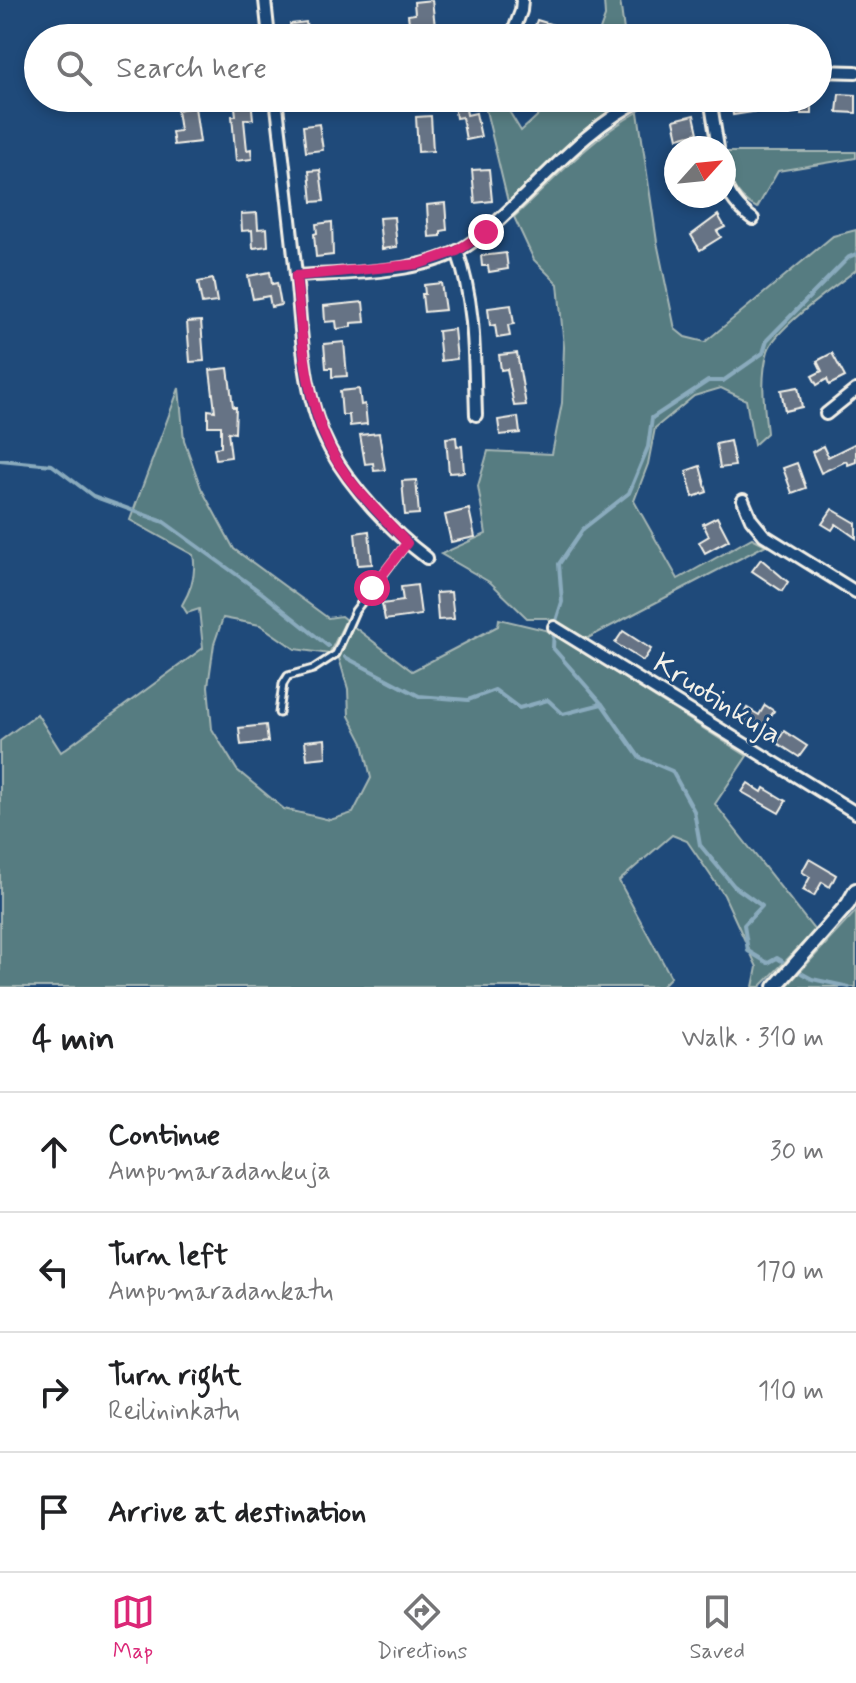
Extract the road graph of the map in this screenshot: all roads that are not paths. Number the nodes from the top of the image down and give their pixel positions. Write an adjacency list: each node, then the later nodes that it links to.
1 (265, 0): 3 (street)
2 (522, 0): 4 (street)
3 (268, 24)
4 (516, 24)
5 (832, 71): 6 (street)
6 (856, 72)
7 (278, 112): 14 (street)
8 (619, 112): 13 (street)
9 (712, 112): 10 (street)
10 (716, 136)
11 (736, 204): 12 (street)
12 (753, 219)
13 (457, 251): 14 (street); 17 (street)
14 (296, 276): 19 (street)
15 (856, 390): 16 (street)
16 (826, 414)
17 (476, 415)
18 (743, 500): 21 (street)
19 (407, 543): 20 (street); 23 (lane)
20 (427, 558)
21 (856, 592)
22 (554, 627): 24 (street, Kruotinkuja)
23 (279, 713)
24 (856, 813)
25 (856, 890): 26 (street)
26 (775, 987)

